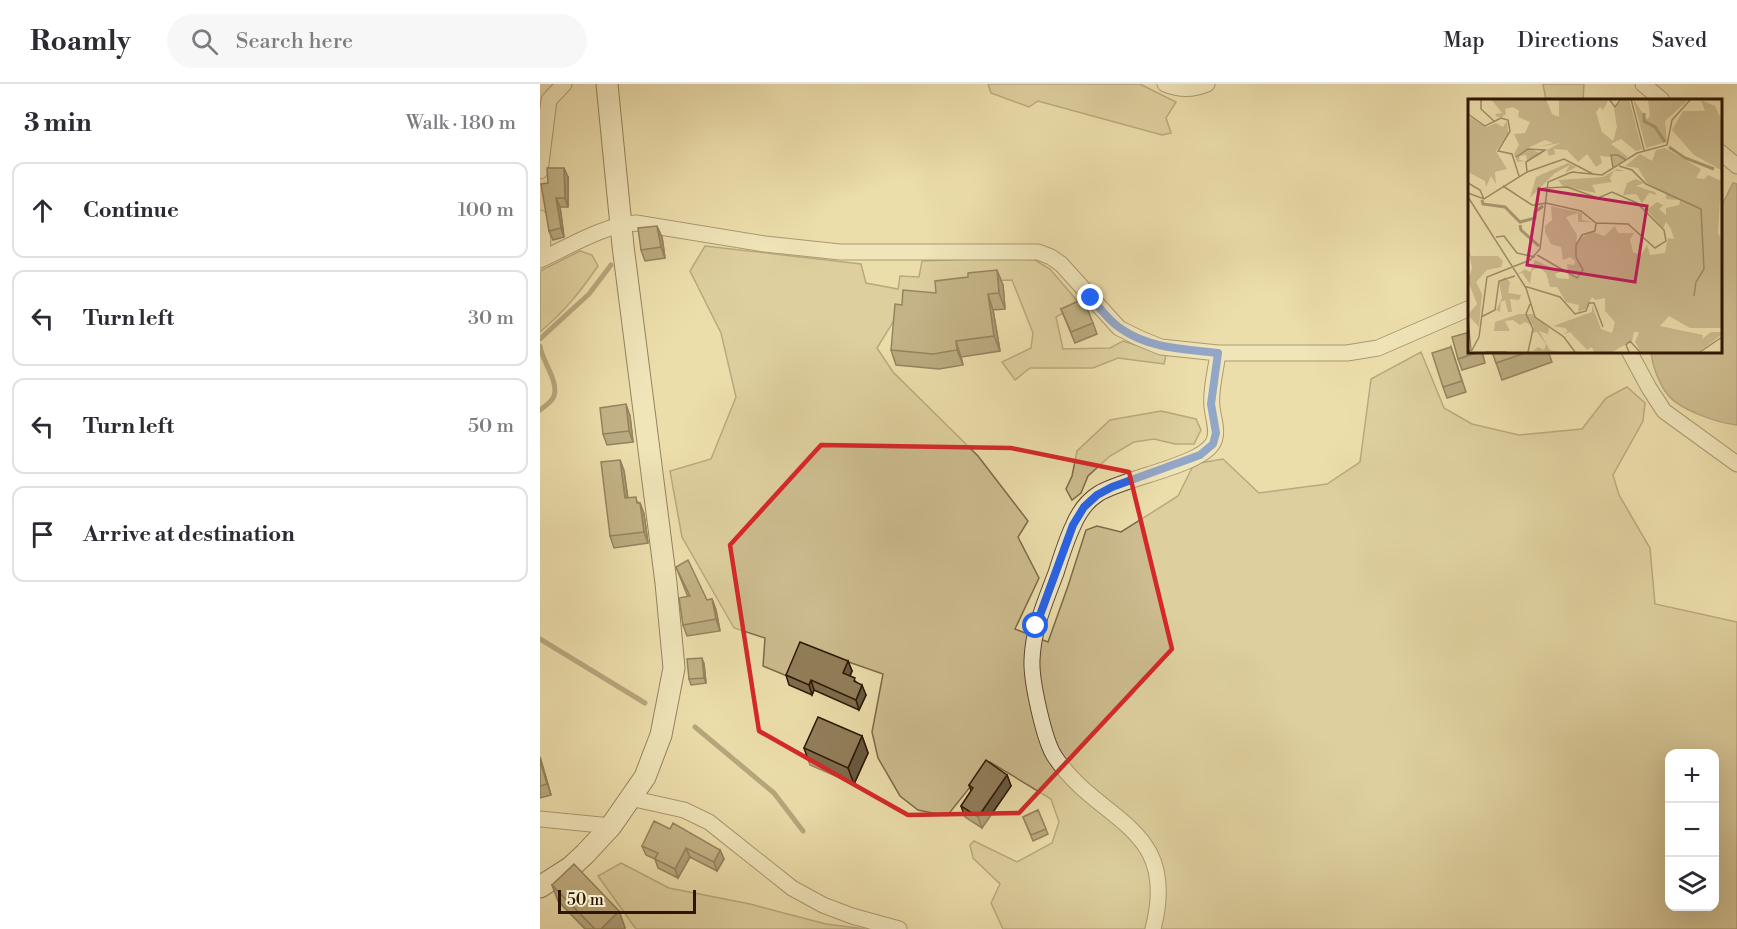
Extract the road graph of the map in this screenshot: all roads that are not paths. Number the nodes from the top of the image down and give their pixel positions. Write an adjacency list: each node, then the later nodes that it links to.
1 (564, 84): 9 (street)
2 (607, 84): 11 (street)
3 (1165, 84): 4 (street)
4 (1207, 84)
5 (1643, 84): 6 (street)
6 (1661, 99)
7 (1722, 154): 8 (street)
8 (1737, 166)
9 (540, 171)
10 (540, 218): 12 (street)
11 (621, 224): 12 (street); 15 (street); 17 (street)
12 (541, 260)
13 (1468, 309): 15 (street)
14 (1630, 352): 16 (street)
15 (1218, 353): 22 (street)
16 (1737, 464)
17 (630, 798): 19 (street); 21 (street)
18 (540, 819): 19 (street)
19 (610, 826): 20 (street)
20 (540, 887)
21 (899, 929)
22 (1153, 929)

